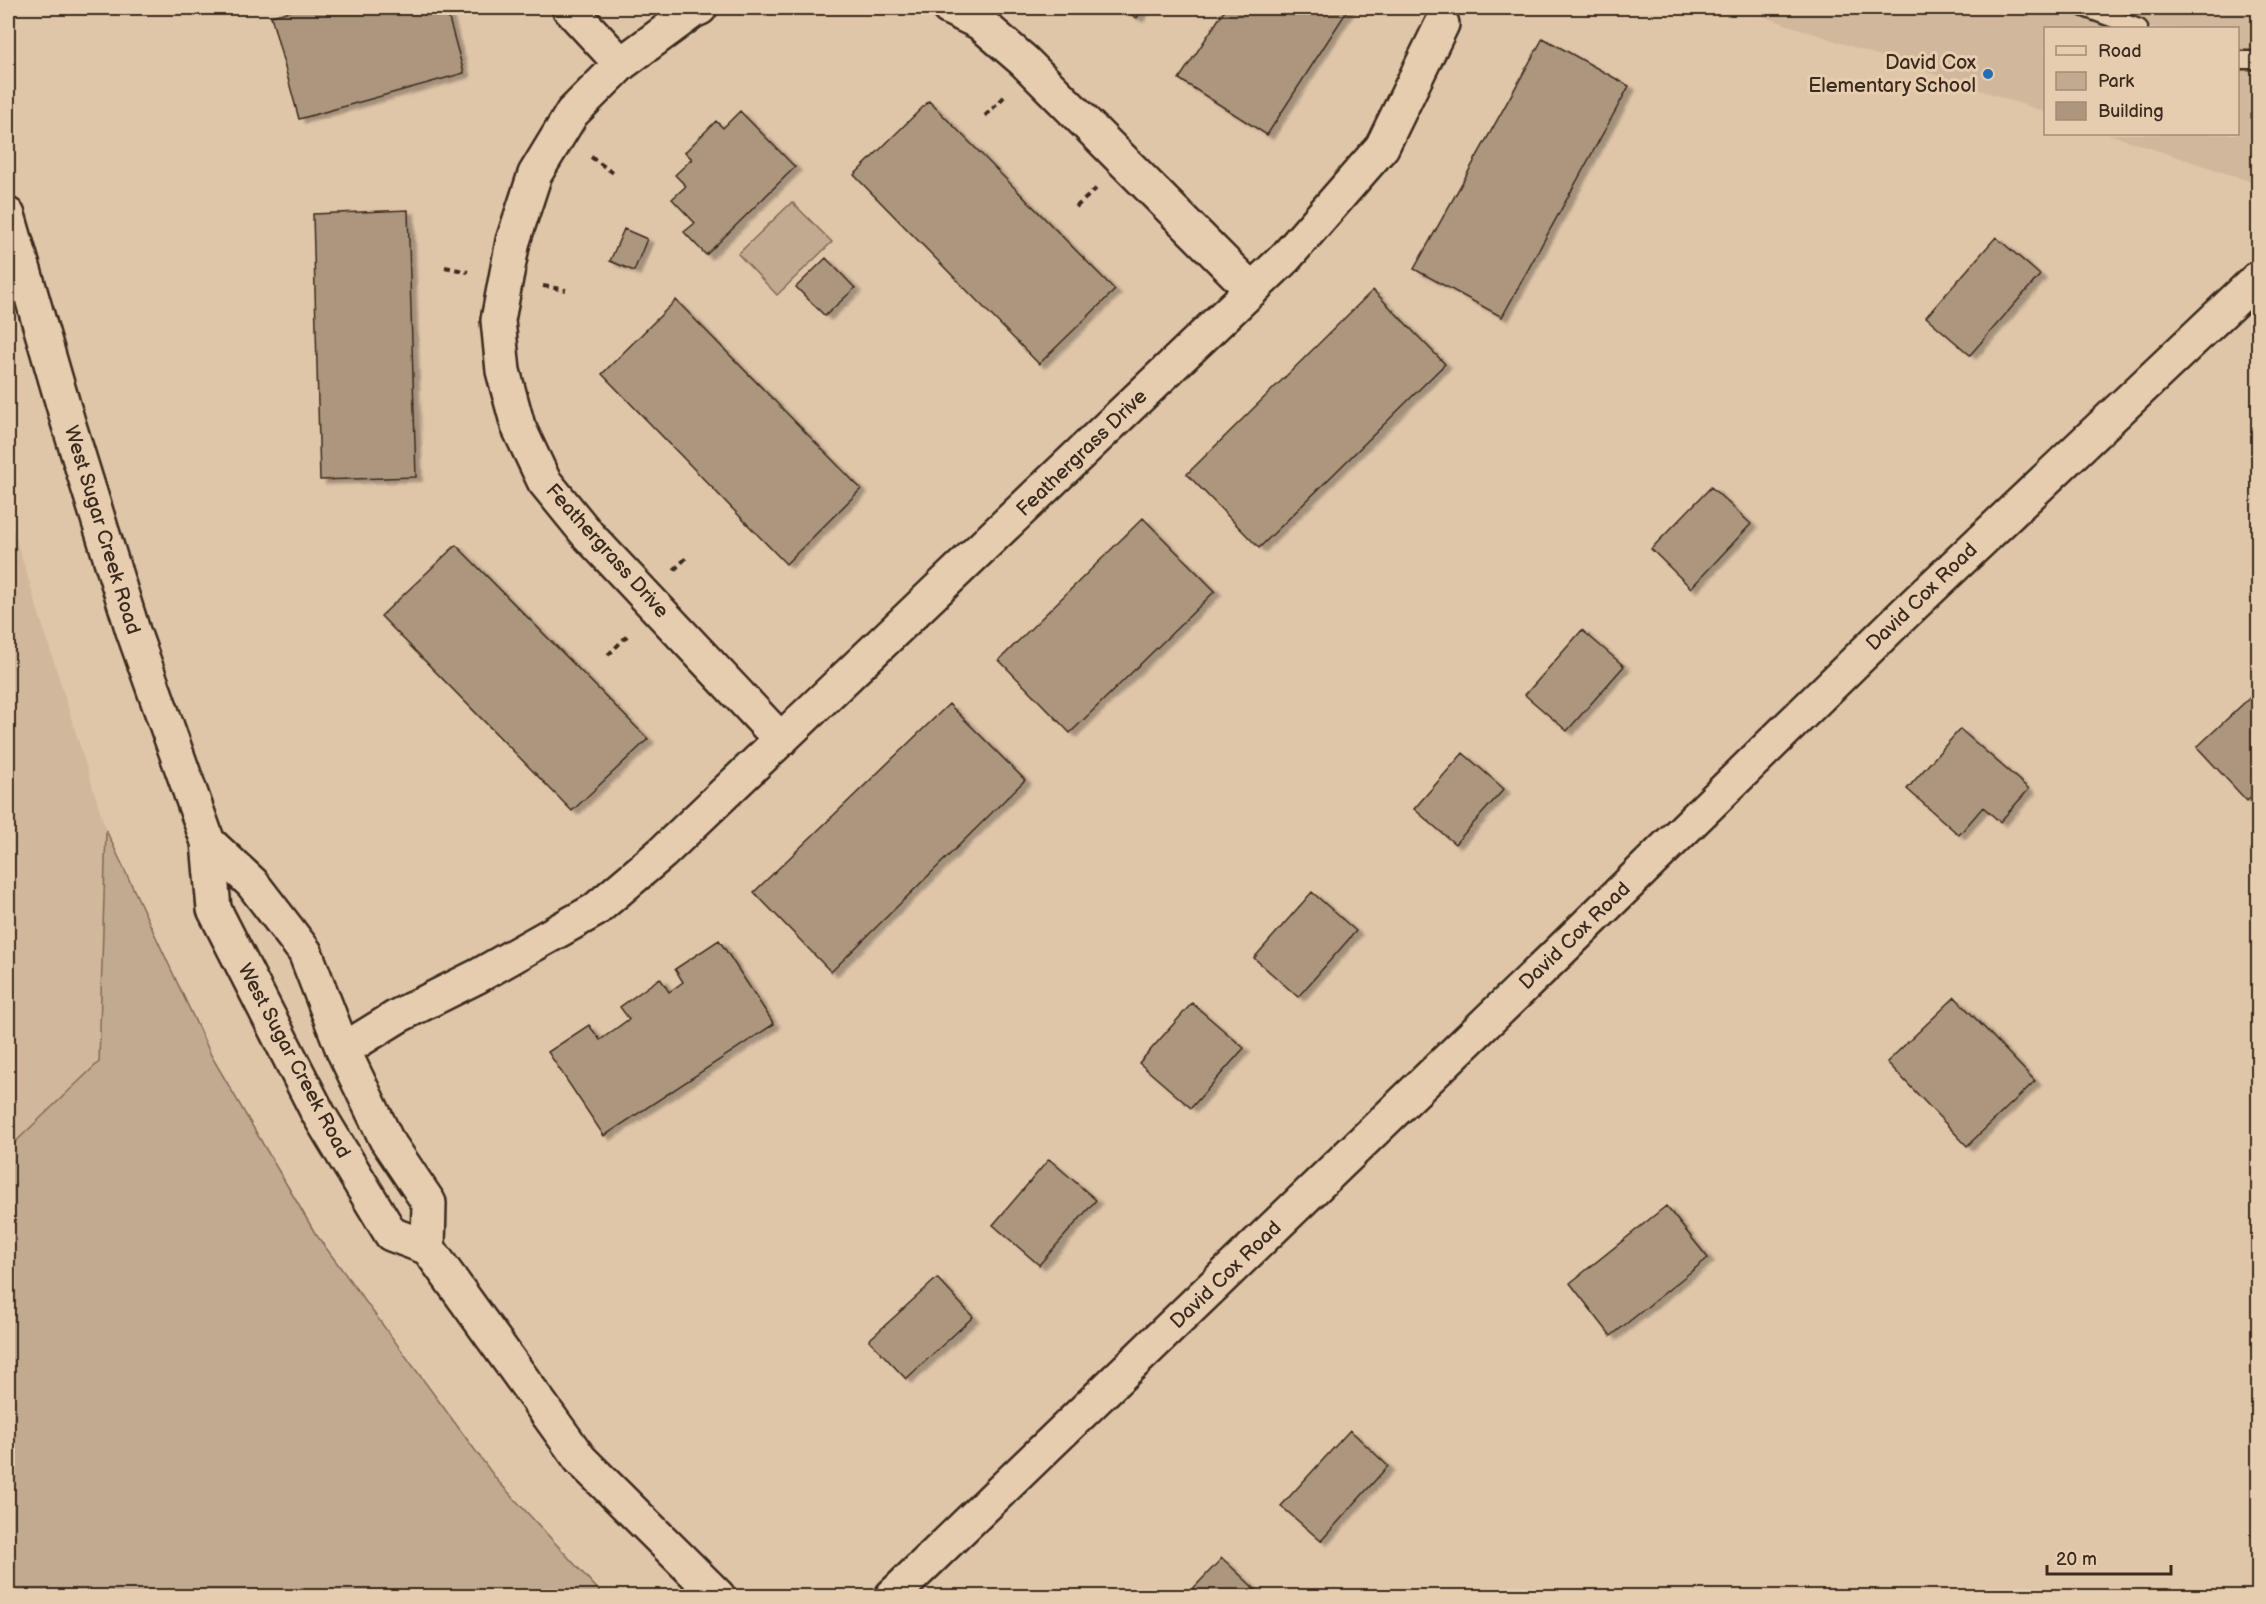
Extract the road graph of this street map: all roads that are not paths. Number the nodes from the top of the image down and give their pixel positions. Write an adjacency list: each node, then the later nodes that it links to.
1 (568, 8): 9 (main road)
2 (700, 8): 9 (main road, Feathergrass Drive)
3 (949, 8): 12 (main road)
4 (2084, 8): 6 (lane)
5 (1442, 24): 12 (main road, Feathergrass Drive)
6 (2136, 27)
7 (2239, 60): 8 (lane)
8 (2259, 60)
9 (621, 64): 13 (main road, Feathergrass Drive)
10 (8, 215): 14 (main road, West Sugar Creek Road)
11 (2259, 278): 18 (main road, David Cox Road)
12 (1252, 291): 13 (main road, Feathergrass Drive)
13 (781, 740): 15 (main road, Feathergrass Drive)
14 (208, 842): 15 (main road, West Sugar Creek Road); 16 (main road, West Sugar Creek Road)
15 (343, 1050): 16 (main road, West Sugar Creek Road)
16 (428, 1248): 17 (main road)
17 (718, 1596)
18 (892, 1596)

